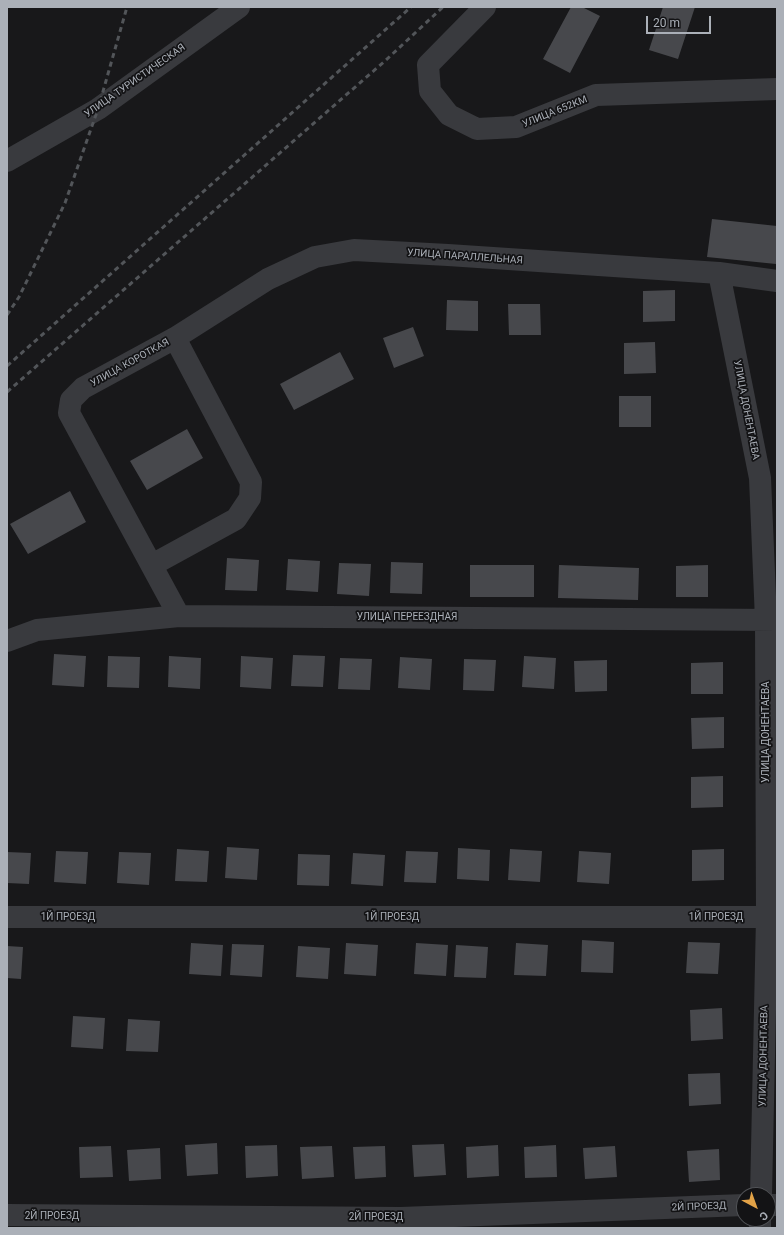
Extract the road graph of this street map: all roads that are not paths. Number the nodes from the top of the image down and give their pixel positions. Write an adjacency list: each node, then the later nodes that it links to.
1 (239, 7): 4 (street, УЛИЦА ТУРИСТИЧЕСКАЯ)
2 (485, 7): 3 (street, УЛИЦА 652КМ)
3 (777, 89)
4 (7, 162)
5 (719, 273): 6 (street, УЛИЦА ПАРАЛЛЕЛЬНАЯ); 7 (street, УЛИЦА ПАРАЛЛЕЛЬНАЯ); 10 (street, УЛИЦА ДОНЕНТАЕВА)
6 (777, 281)
7 (176, 338): 8 (street, УЛИЦА КОРОТКАЯ); 8 (street, УЛИЦА КОРОТКАЯ)
8 (152, 565): 9 (street, УЛИЦА КОРОТКАЯ)
9 (179, 616): 10 (street, УЛИЦА ПЕРЕЕЗДНАЯ); 11 (street, УЛИЦА ПЕРЕЕЗДНАЯ)
10 (772, 620): 13 (street, УЛИЦА ДОНЕНТАЕВА)
11 (7, 641)
12 (7, 917): 13 (street, 1Й ПРОЕЗД)
13 (772, 917): 14 (street, УЛИЦА ДОНЕНТАЕВА)
14 (760, 1187)
15 (736, 1205): 16 (street, 2Й ПРОЕЗД)
16 (7, 1215)

